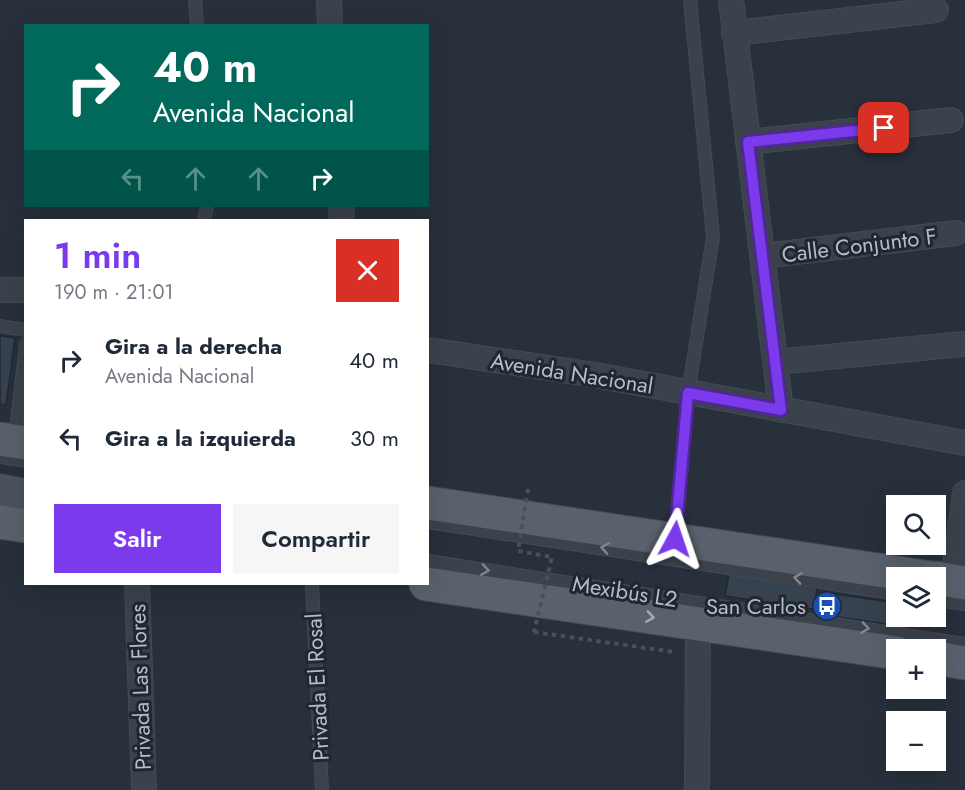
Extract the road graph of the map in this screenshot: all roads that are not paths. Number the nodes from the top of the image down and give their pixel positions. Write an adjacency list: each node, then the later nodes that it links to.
1 (195, 0): 6 (lane)
2 (329, 0): 7 (street)
3 (690, 0): 21 (lane)
4 (731, 0): 8 (street)
5 (936, 10): 8 (street)
6 (197, 24)
7 (330, 24)
8 (735, 33): 10 (street)
9 (951, 120): 10 (street)
10 (748, 142): 12 (street)
11 (956, 233): 12 (street, Calle Conjunto F)
12 (762, 256): 20 (street)
13 (0, 290): 14 (street)
14 (24, 290)
15 (0, 326): 16 (lane)
16 (24, 330)
17 (965, 345): 20 (street)
18 (429, 350): 21 (street, Avenida Nacional)
19 (24, 361): 24 (lane)
20 (775, 362): 22 (street)
21 (688, 393): 22 (street, Avenida Nacional); 32 (lane)
22 (781, 410): 23 (street, Avenida Nacional)
23 (965, 443)
24 (13, 448)
25 (0, 493): 27 (main road)
26 (965, 493): 38 (street)
27 (24, 497)
28 (429, 503): 32 (main road)
29 (0, 522): 31 (main road)
30 (429, 522): 39 (lane, Mexibús L2, one-way to 30)
31 (24, 526)
32 (675, 539): 38 (main road)
33 (429, 561): 42 (lane, Mexibús L2, one-way to 42)
34 (429, 570): 40 (main road)
35 (429, 584): 40 (main road)
36 (137, 585): 46 (street, Privada Las Flores)
37 (312, 585): 47 (lane, Privada El Rosal)
38 (948, 587)
39 (886, 592)
40 (605, 611): 41 (main road, one-way to 41)
41 (698, 625): 43 (main road); 48 (street)
42 (965, 644)
43 (886, 651)
44 (946, 660): 45 (main road)
45 (965, 663)
46 (144, 790)
47 (322, 790)
48 (697, 790)

